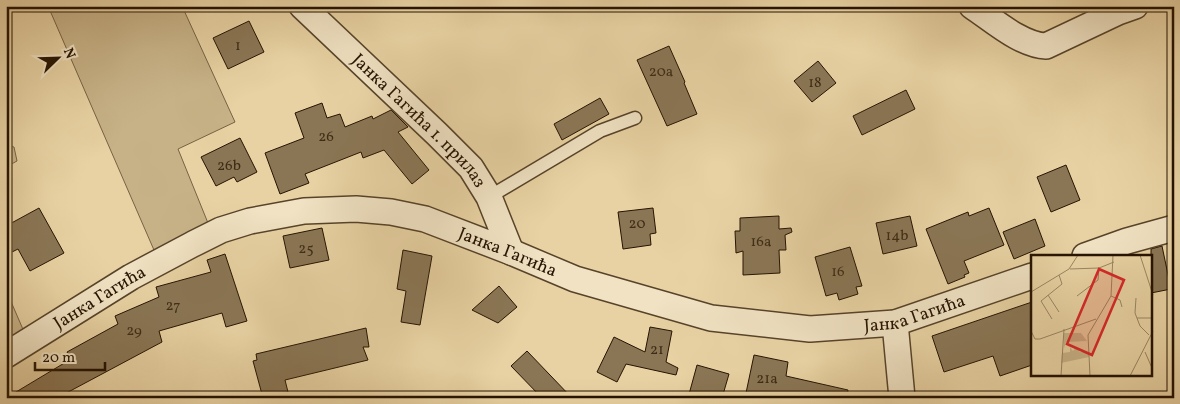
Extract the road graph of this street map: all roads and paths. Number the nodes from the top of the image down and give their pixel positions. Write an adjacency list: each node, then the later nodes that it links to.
1 (302, 6): 5 (street, Јанка Гагића 1. прилаз)
2 (972, 6): 3 (street)
3 (1135, 6)
4 (635, 118): 5 (lane)
5 (489, 197): 7 (street, Јанка Гагића 1. прилаз)
6 (1174, 228): 8 (street)
7 (511, 252): 10 (street, Јанка Гагића); 11 (street, Јанка Гагића)
8 (1088, 255)
9 (1031, 276): 10 (street, Јанка Гагића)
10 (895, 323): 12 (street)
11 (6, 355)
12 (902, 398)

